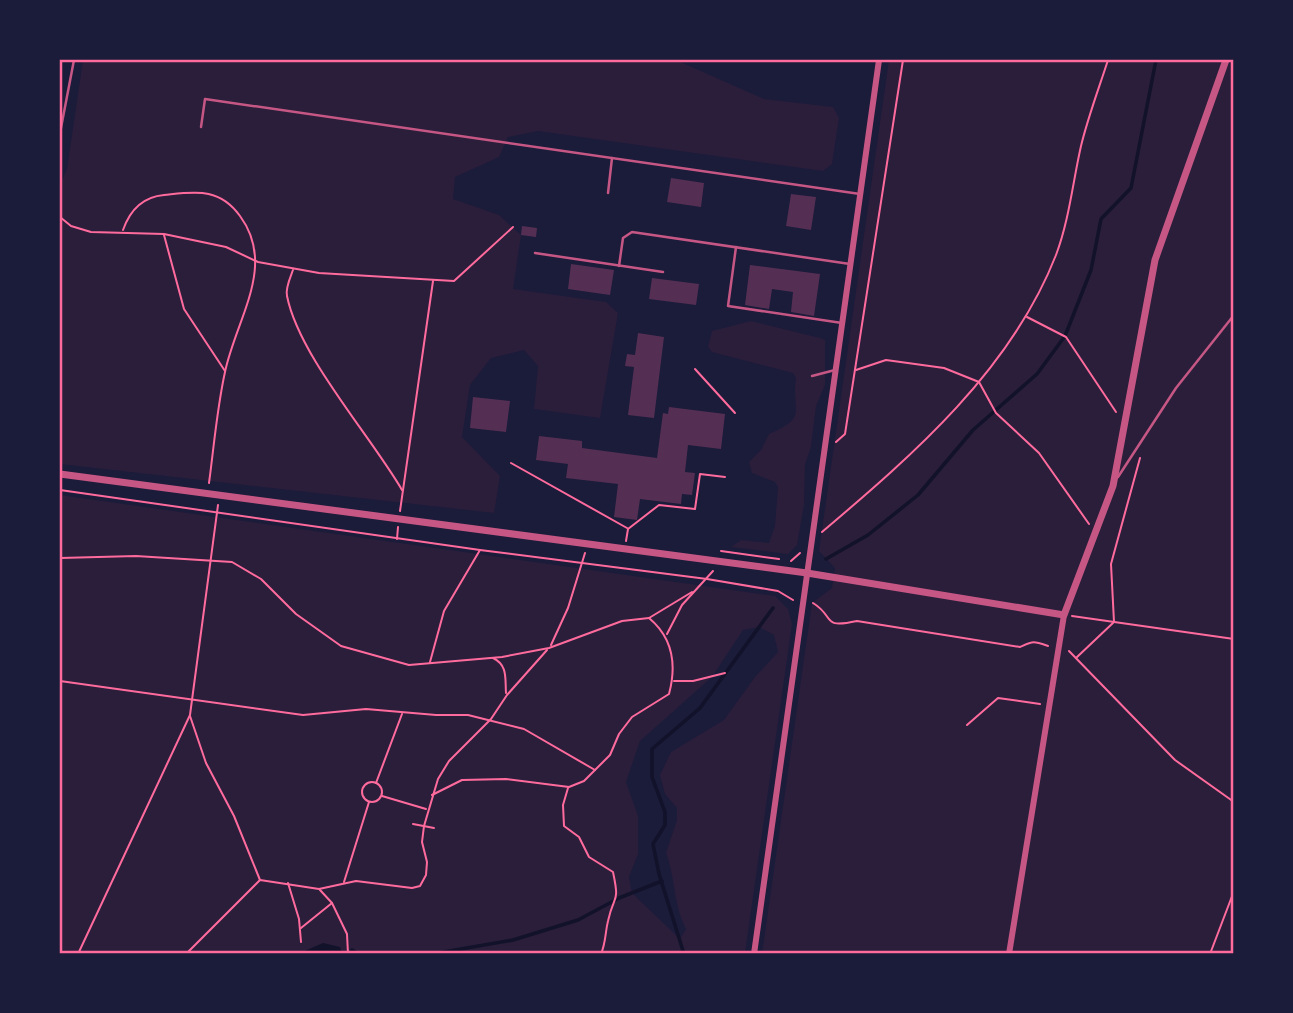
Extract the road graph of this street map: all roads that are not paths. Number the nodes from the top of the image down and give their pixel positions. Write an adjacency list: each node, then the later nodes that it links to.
1 (74, 60): 5 (lane)
2 (879, 60): 8 (street)
3 (1226, 60): 19 (street)
4 (201, 127): 6 (lane)
5 (60, 133)
6 (612, 158): 7 (lane); 8 (lane)
7 (608, 193)
8 (860, 194): 11 (street)
9 (736, 247): 11 (lane); 12 (lane); 15 (lane)
10 (535, 254): 12 (lane)
11 (850, 264): 15 (street)
12 (619, 266): 13 (lane)
13 (663, 272)
14 (1234, 315): 19 (lane)
15 (842, 323): 16 (street)
16 (835, 370): 17 (lane); 20 (street)
17 (812, 376)
18 (60, 474): 20 (street)
19 (1113, 486): 21 (street)
20 (807, 573): 21 (street); 22 (street)
21 (1065, 615): 23 (street)
22 (754, 954)
23 (1009, 954)

